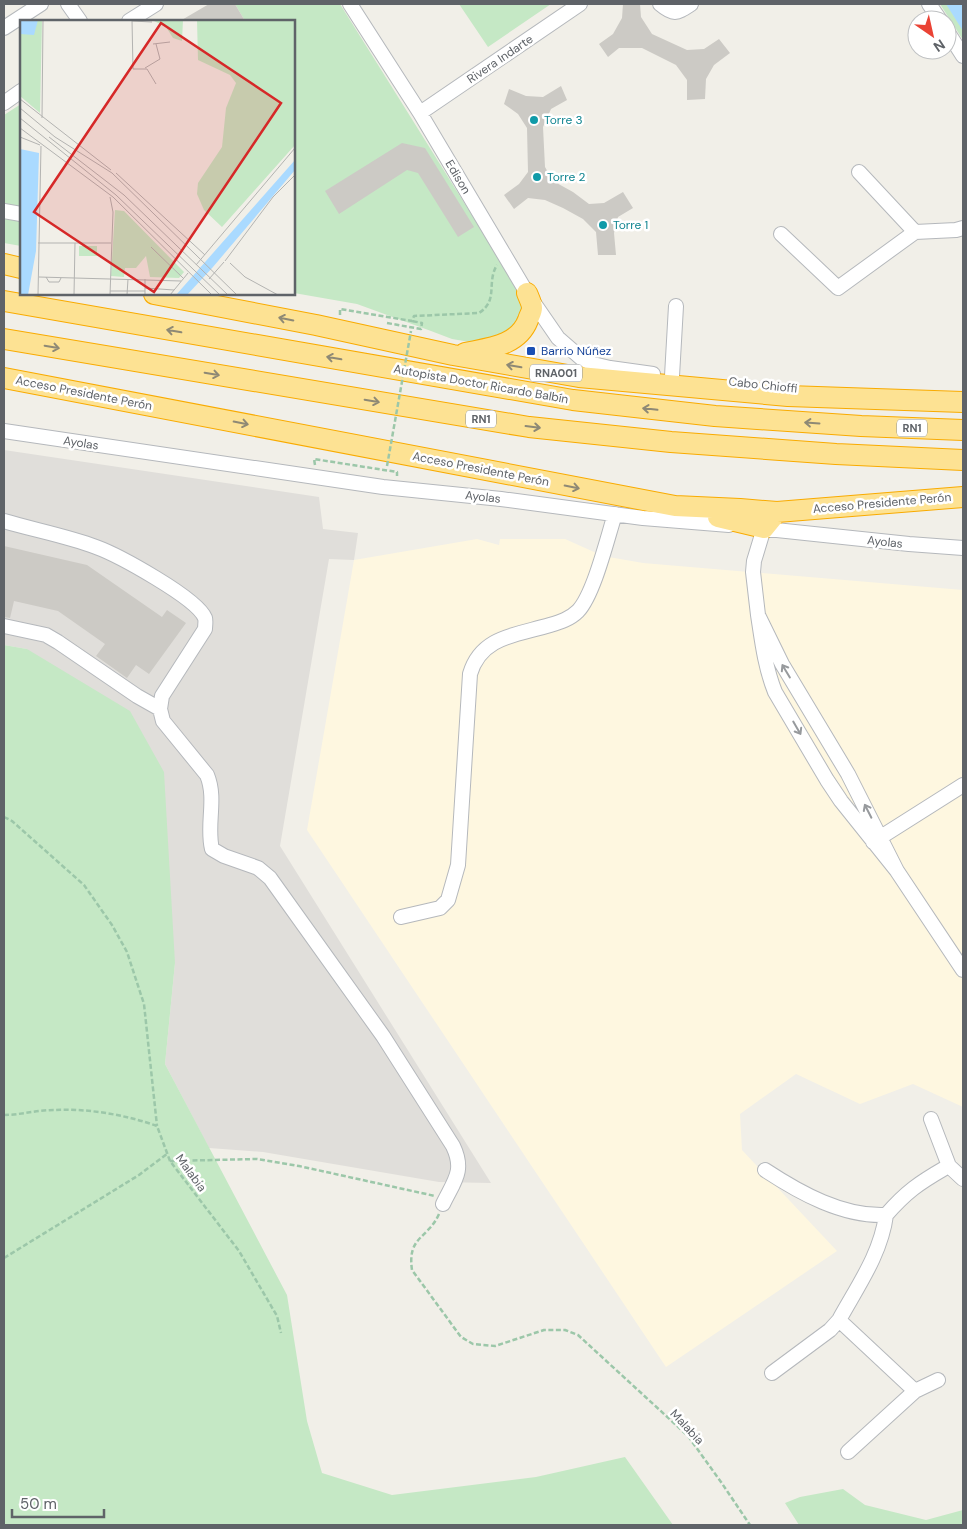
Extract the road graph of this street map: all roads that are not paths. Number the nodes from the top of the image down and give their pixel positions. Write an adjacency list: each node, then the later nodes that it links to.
1 (41, 4): 10 (street)
2 (68, 4): 8 (street)
3 (156, 4): 9 (street)
4 (350, 4): 13 (street, Edison)
5 (580, 4): 13 (street, Rivera Indarte)
6 (660, 4): 7 (street)
7 (691, 4)
8 (79, 20)
9 (130, 20)
10 (4, 28)
11 (20, 92): 12 (street)
12 (4, 103)
13 (420, 114): 22 (street, Edison)
14 (859, 172): 18 (street)
15 (4, 211): 16 (street)
16 (20, 214)
17 (963, 228): 18 (street)
18 (915, 232): 19 (street)
19 (781, 234)
20 (4, 264): 21 (highway)
21 (20, 268)
22 (527, 293): 27 (street, Edison); 28 (highway)
23 (159, 295): 28 (highway, RNA001, one-way to 23)
24 (4, 301): 33 (highway, Autopista Doctor Ricardo Balbín / RN1, one-way to 24)
25 (676, 306): 29 (street)
26 (4, 339): 35 (highway, RN1, one-way to 35)
27 (568, 348): 29 (street, Cabo Chioffi)
28 (453, 355): 32 (highway, RNA001, one-way to 28)
29 (672, 376): 31 (street, Cabo Chioffi)
30 (4, 378): 37 (highway, Acceso Presidente Perón, one-way to 37)
31 (963, 393)
32 (963, 402)
33 (963, 430)
34 (4, 431): 39 (street, Ayolas)
35 (963, 460)
36 (963, 497): 38 (highway, Acceso Presidente Perón)
37 (675, 506): 38 (highway, Acceso Presidente Perón); 41 (highway)
38 (777, 512): 41 (highway)
39 (615, 514): 41 (street, Ayolas); 48 (street)
40 (4, 521): 45 (street)
41 (764, 528): 42 (street, Ayolas); 43 (street)
42 (963, 548)
43 (758, 615): 47 (street, one-way to 43); 47 (street, one-way to 47)
44 (4, 626): 45 (street)
45 (160, 709): 54 (street)
46 (963, 784): 47 (street)
47 (877, 840): 49 (street)
48 (401, 917)
49 (963, 970)
50 (931, 1119): 51 (street)
51 (949, 1166): 53 (street); 55 (street)
52 (765, 1170): 55 (street)
53 (963, 1179)
54 (443, 1204)
55 (886, 1215): 56 (street)
56 (839, 1320): 57 (street); 59 (street)
57 (772, 1373)
58 (938, 1380): 59 (street)
59 (915, 1391): 60 (street)
60 (848, 1452)

